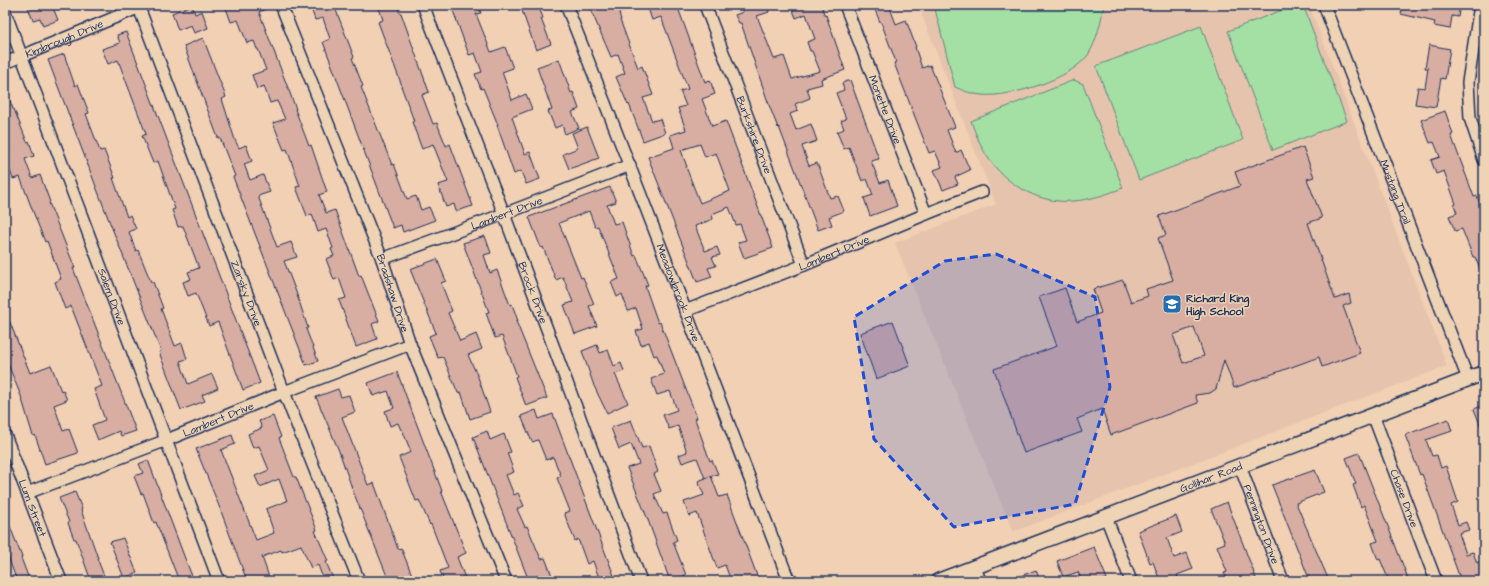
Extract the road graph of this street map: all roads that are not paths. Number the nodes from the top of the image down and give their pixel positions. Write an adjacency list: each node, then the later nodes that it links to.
1 (281, 5): 17 (street, Bradshaw Drive)
2 (423, 5): 15 (street, Brock Drive)
3 (566, 5): 13 (street, Meadowbrook Drive)
4 (705, 5): 18 (street, Burkshire Drive)
5 (845, 5): 16 (street, Monette Drive)
6 (1324, 5): 22 (street, Mustang Trail)
7 (1480, 5): 12 (street)
8 (141, 6): 10 (street, Kimbrough Drive); 23 (street, Zarsky Drive)
9 (5, 12): 10 (street, Salem Drive)
10 (22, 56): 11 (street, Kimbrough Drive); 26 (street, Salem Drive)
11 (5, 62)
12 (1484, 160)
13 (630, 165): 15 (street, Lambert Drive); 19 (street, Meadowbrook Drive)
14 (982, 192): 16 (street, Lambert Drive)
15 (504, 214): 17 (street, Lambert Drive); 35 (street, Brock Drive)
16 (926, 214): 18 (street, Lambert Drive)
17 (382, 259): 20 (street, Bradshaw Drive)
18 (804, 265): 19 (street, Lambert Drive)
19 (685, 311): 36 (street, Meadowbrook Drive)
20 (410, 344): 23 (street, Lambert Drive); 34 (street, Bradshaw Drive)
21 (1484, 373): 22 (street, Gollihar Road)
22 (1468, 379): 24 (street, Gollihar Road)
23 (284, 392): 26 (street, Lambert Drive); 33 (street, Zarsky Drive)
24 (1373, 416): 27 (street, Gollihar Road); 41 (street, Chase Drive)
25 (5, 435): 28 (street, Lum Street)
26 (167, 440): 28 (street, Lambert Drive); 32 (street, Salem Drive)
27 (1240, 466): 29 (street, Gollihar Road); 40 (street, Pennington Drive)
28 (27, 493): 31 (street, Lum Street)
29 (1106, 517): 30 (street, Gollihar Road); 39 (street)
30 (975, 567): 37 (street, Gollihar Road); 38 (street)
31 (61, 581)
32 (219, 581)
33 (359, 581)
34 (506, 581)
35 (641, 581)
36 (789, 581)
37 (938, 581)
38 (980, 581)
39 (1131, 581)
40 (1283, 581)
41 (1436, 581)

